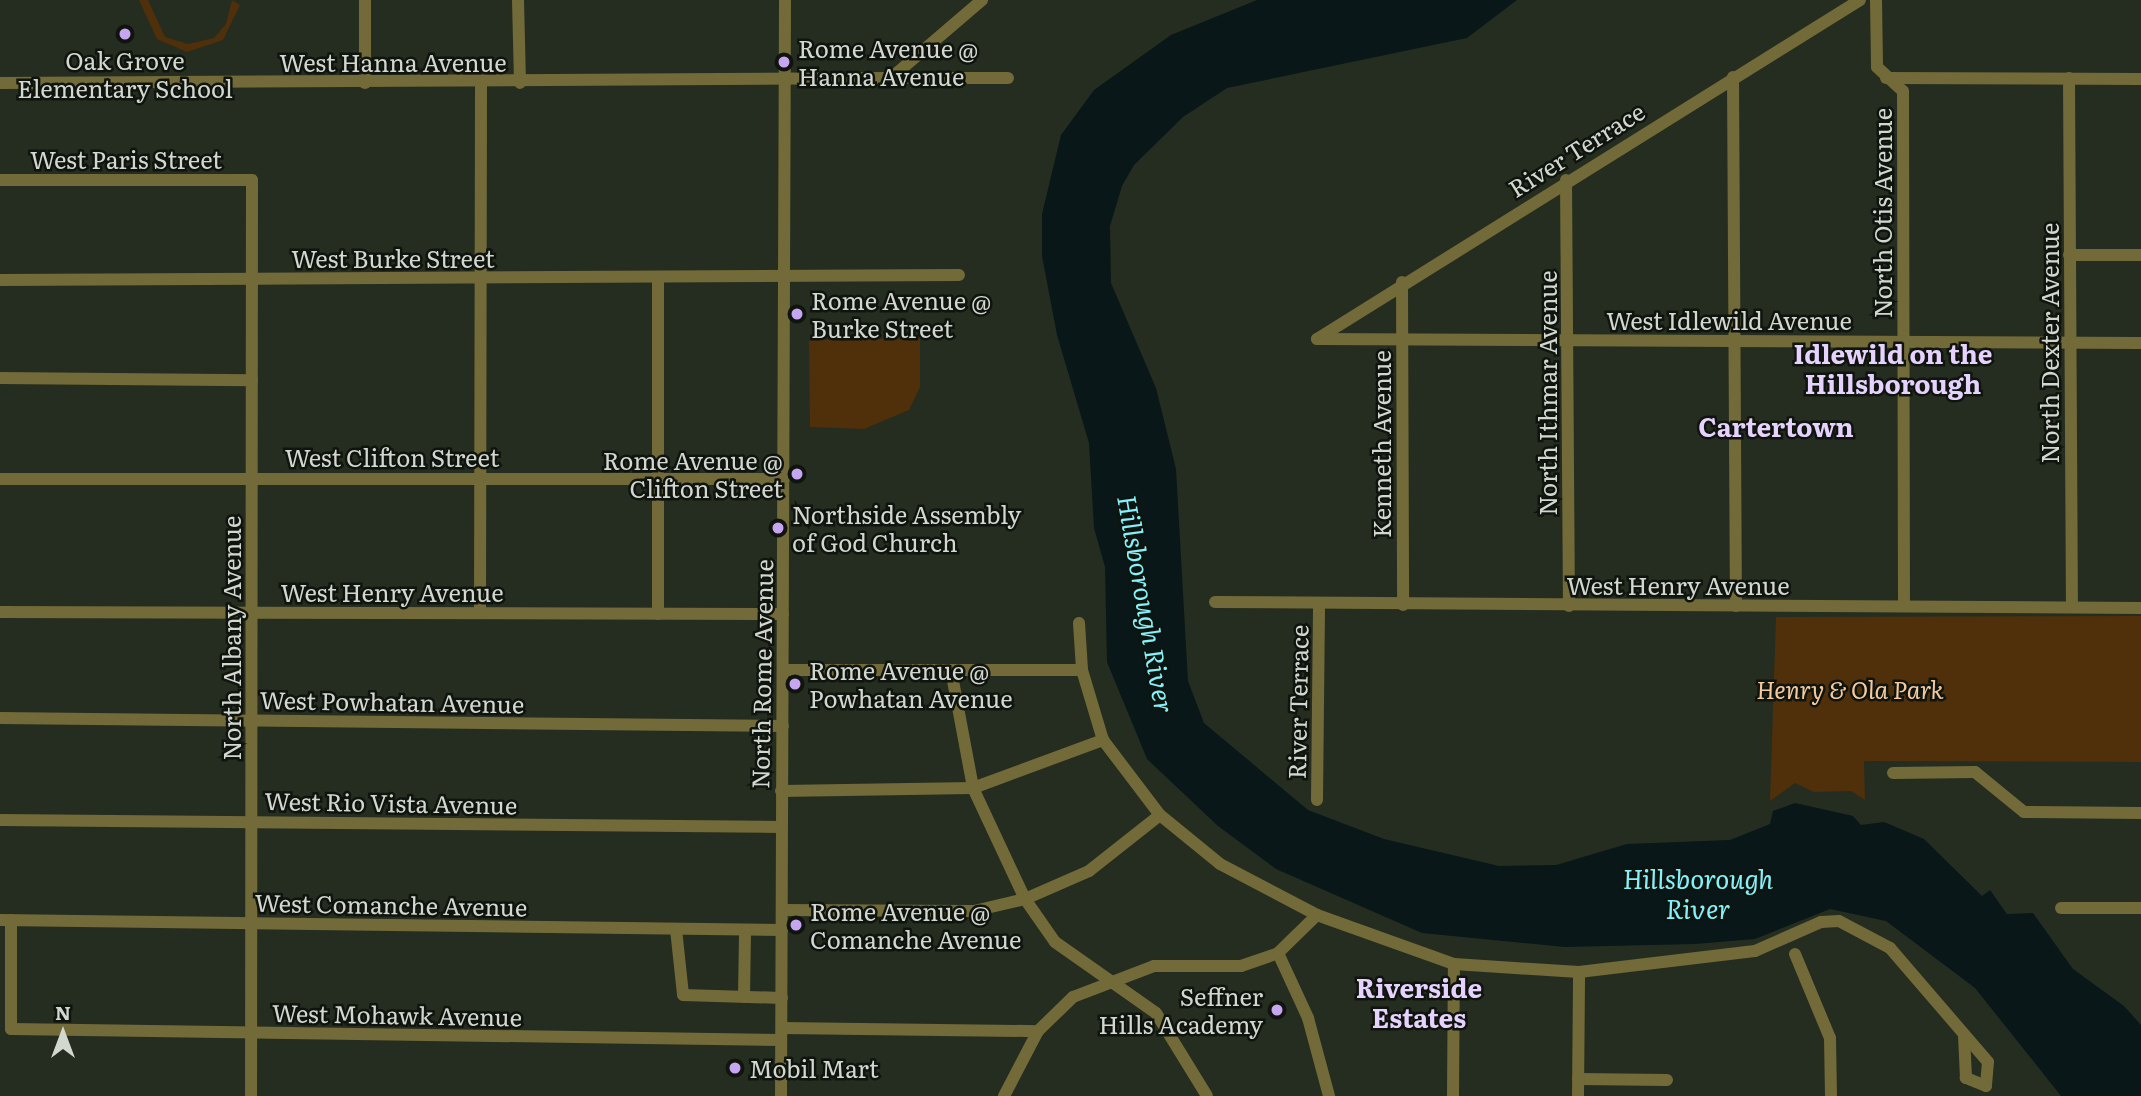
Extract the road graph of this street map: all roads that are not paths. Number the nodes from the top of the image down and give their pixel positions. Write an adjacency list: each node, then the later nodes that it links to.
1 (365, 0): 14 (street)
2 (518, 0): 16 (street)
3 (785, 0): 17 (street, North Rome Avenue)
4 (982, 0): 7 (street)
5 (1860, 0): 9 (street, River Terrace)
6 (1876, 0): 10 (street, North Otis Avenue)
7 (891, 78): 8 (street); 17 (street, West Hanna Avenue)
8 (1007, 78)
9 (1733, 78): 20 (street, River Terrace); 33 (street)
10 (1884, 78): 11 (street); 34 (street, North Otis Avenue)
11 (2069, 78): 12 (street); 21 (street, North Dexter Avenue)
12 (2141, 79)
13 (0, 83): 14 (street, West Hanna Avenue)
14 (365, 83): 15 (street, West Hanna Avenue)
15 (481, 83): 16 (street, West Hanna Avenue); 26 (street)
16 (520, 83): 17 (street, West Hanna Avenue)
17 (785, 83): 24 (street, North Rome Avenue)
18 (0, 180): 19 (street, West Paris Street)
19 (252, 180): 25 (street, North Albany Avenue)
20 (1566, 180): 29 (street, River Terrace); 32 (street, North Ithmar Avenue)
21 (2069, 255): 22 (street); 35 (street, North Dexter Avenue)
22 (2141, 255)
23 (959, 275): 24 (street, West Burke Street)
24 (784, 276): 27 (street, West Burke Street); 43 (street, North Rome Avenue)
25 (252, 279): 26 (street, West Burke Street); 28 (street, West Burke Street); 38 (street, North Albany Avenue)
26 (480, 279): 27 (street, West Burke Street); 40 (street)
27 (658, 279): 42 (street)
28 (0, 280)
29 (1402, 282): 30 (street, River Terrace); 31 (street, Kenneth Avenue)
30 (1317, 339): 31 (street, West Idlewild Avenue)
31 (1401, 340): 32 (street, West Idlewild Avenue); 46 (street, Kenneth Avenue)
32 (1568, 341): 33 (street, West Idlewild Avenue); 47 (street, North Ithmar Avenue)
33 (1735, 341): 34 (street, West Idlewild Avenue); 48 (street)
34 (1902, 342): 35 (street, West Idlewild Avenue); 49 (street, North Otis Avenue)
35 (2070, 343): 36 (street, West Idlewild Avenue); 50 (street, North Dexter Avenue)
36 (2141, 343)
37 (0, 378): 38 (street)
38 (252, 380): 39 (street, North Albany Avenue)
39 (252, 478): 40 (street, West Clifton Street); 41 (street, West Clifton Street); 53 (street, North Albany Avenue)
40 (479, 478): 42 (street, West Clifton Street); 54 (street)
41 (0, 479)
42 (657, 479): 43 (street, West Clifton Street); 55 (street)
43 (784, 479): 56 (street, North Rome Avenue)
44 (1215, 602): 45 (street, West Henry Avenue)
45 (1319, 604): 46 (street, West Henry Avenue); 68 (street, River Terrace)
46 (1403, 605): 47 (street, West Henry Avenue)
47 (1569, 606): 48 (street, West Henry Avenue)
48 (1736, 606): 49 (street, West Henry Avenue)
49 (1904, 606): 50 (street, West Henry Avenue)
50 (2072, 607): 51 (street, West Henry Avenue)
51 (2141, 608)
52 (0, 611): 53 (street, West Henry Avenue)
53 (251, 612): 54 (street, West Henry Avenue); 62 (street, North Albany Avenue)
54 (480, 613): 55 (street, West Henry Avenue)
55 (658, 614): 56 (street, West Henry Avenue)
56 (783, 614): 58 (street, North Rome Avenue)
57 (1079, 624): 60 (street)
58 (783, 670): 59 (street); 63 (street, North Rome Avenue)
59 (951, 670): 60 (street); 66 (street)
60 (1082, 670): 64 (street)
61 (0, 718): 62 (street, West Powhatan Avenue)
62 (252, 720): 63 (street, West Powhatan Avenue); 72 (street, North Albany Avenue)
63 (783, 726): 67 (street, North Rome Avenue)
64 (1103, 740): 66 (street); 70 (street)
65 (1893, 773): 69 (street)
66 (973, 788): 67 (street); 74 (street)
67 (781, 791): 73 (street, North Rome Avenue)
68 (1317, 800)
69 (2141, 813)
70 (1160, 816): 74 (street); 78 (street)
71 (0, 820): 72 (street, West Rio Vista Avenue)
72 (251, 822): 73 (street, West Rio Vista Avenue); 80 (street, North Albany Avenue)
73 (781, 827): 77 (street, North Rome Avenue)
74 (1025, 899): 77 (street); 88 (street)
75 (2061, 908): 76 (street)
76 (2141, 908)
77 (782, 910): 83 (street, North Rome Avenue)
78 (1317, 915): 84 (street); 86 (street)
79 (5, 920): 80 (street, West Comanche Avenue); 92 (street, West Mohawk Avenue)
80 (251, 923): 81 (street, West Comanche Avenue); 92 (street, North Albany Avenue)
81 (676, 929): 82 (street, West Comanche Avenue); 89 (street)
82 (745, 930): 83 (street, West Comanche Avenue); 89 (street)
83 (782, 930): 90 (street, North Rome Avenue)
84 (1279, 953): 88 (street); 101 (street)
85 (1795, 954): 104 (street)
86 (1454, 964): 87 (street); 102 (street)
87 (1579, 972): 94 (street); 95 (street)
88 (1106, 984): 91 (street); 100 (street)
89 (744, 997): 90 (street)
90 (782, 998): 93 (street, North Rome Avenue)
91 (1038, 1031): 93 (street, West Mohawk Avenue); 99 (street)
92 (251, 1033): 93 (street, West Mohawk Avenue); 97 (street, North Albany Avenue)
93 (781, 1034): 98 (street, North Rome Avenue)
94 (1964, 1035)
95 (1578, 1079): 96 (street); 103 (street)
96 (1667, 1080)
97 (251, 1096)
98 (781, 1096)
99 (1004, 1096)
100 (1208, 1096)
101 (1329, 1096)
102 (1453, 1096)
103 (1578, 1096)
104 (1831, 1096)

